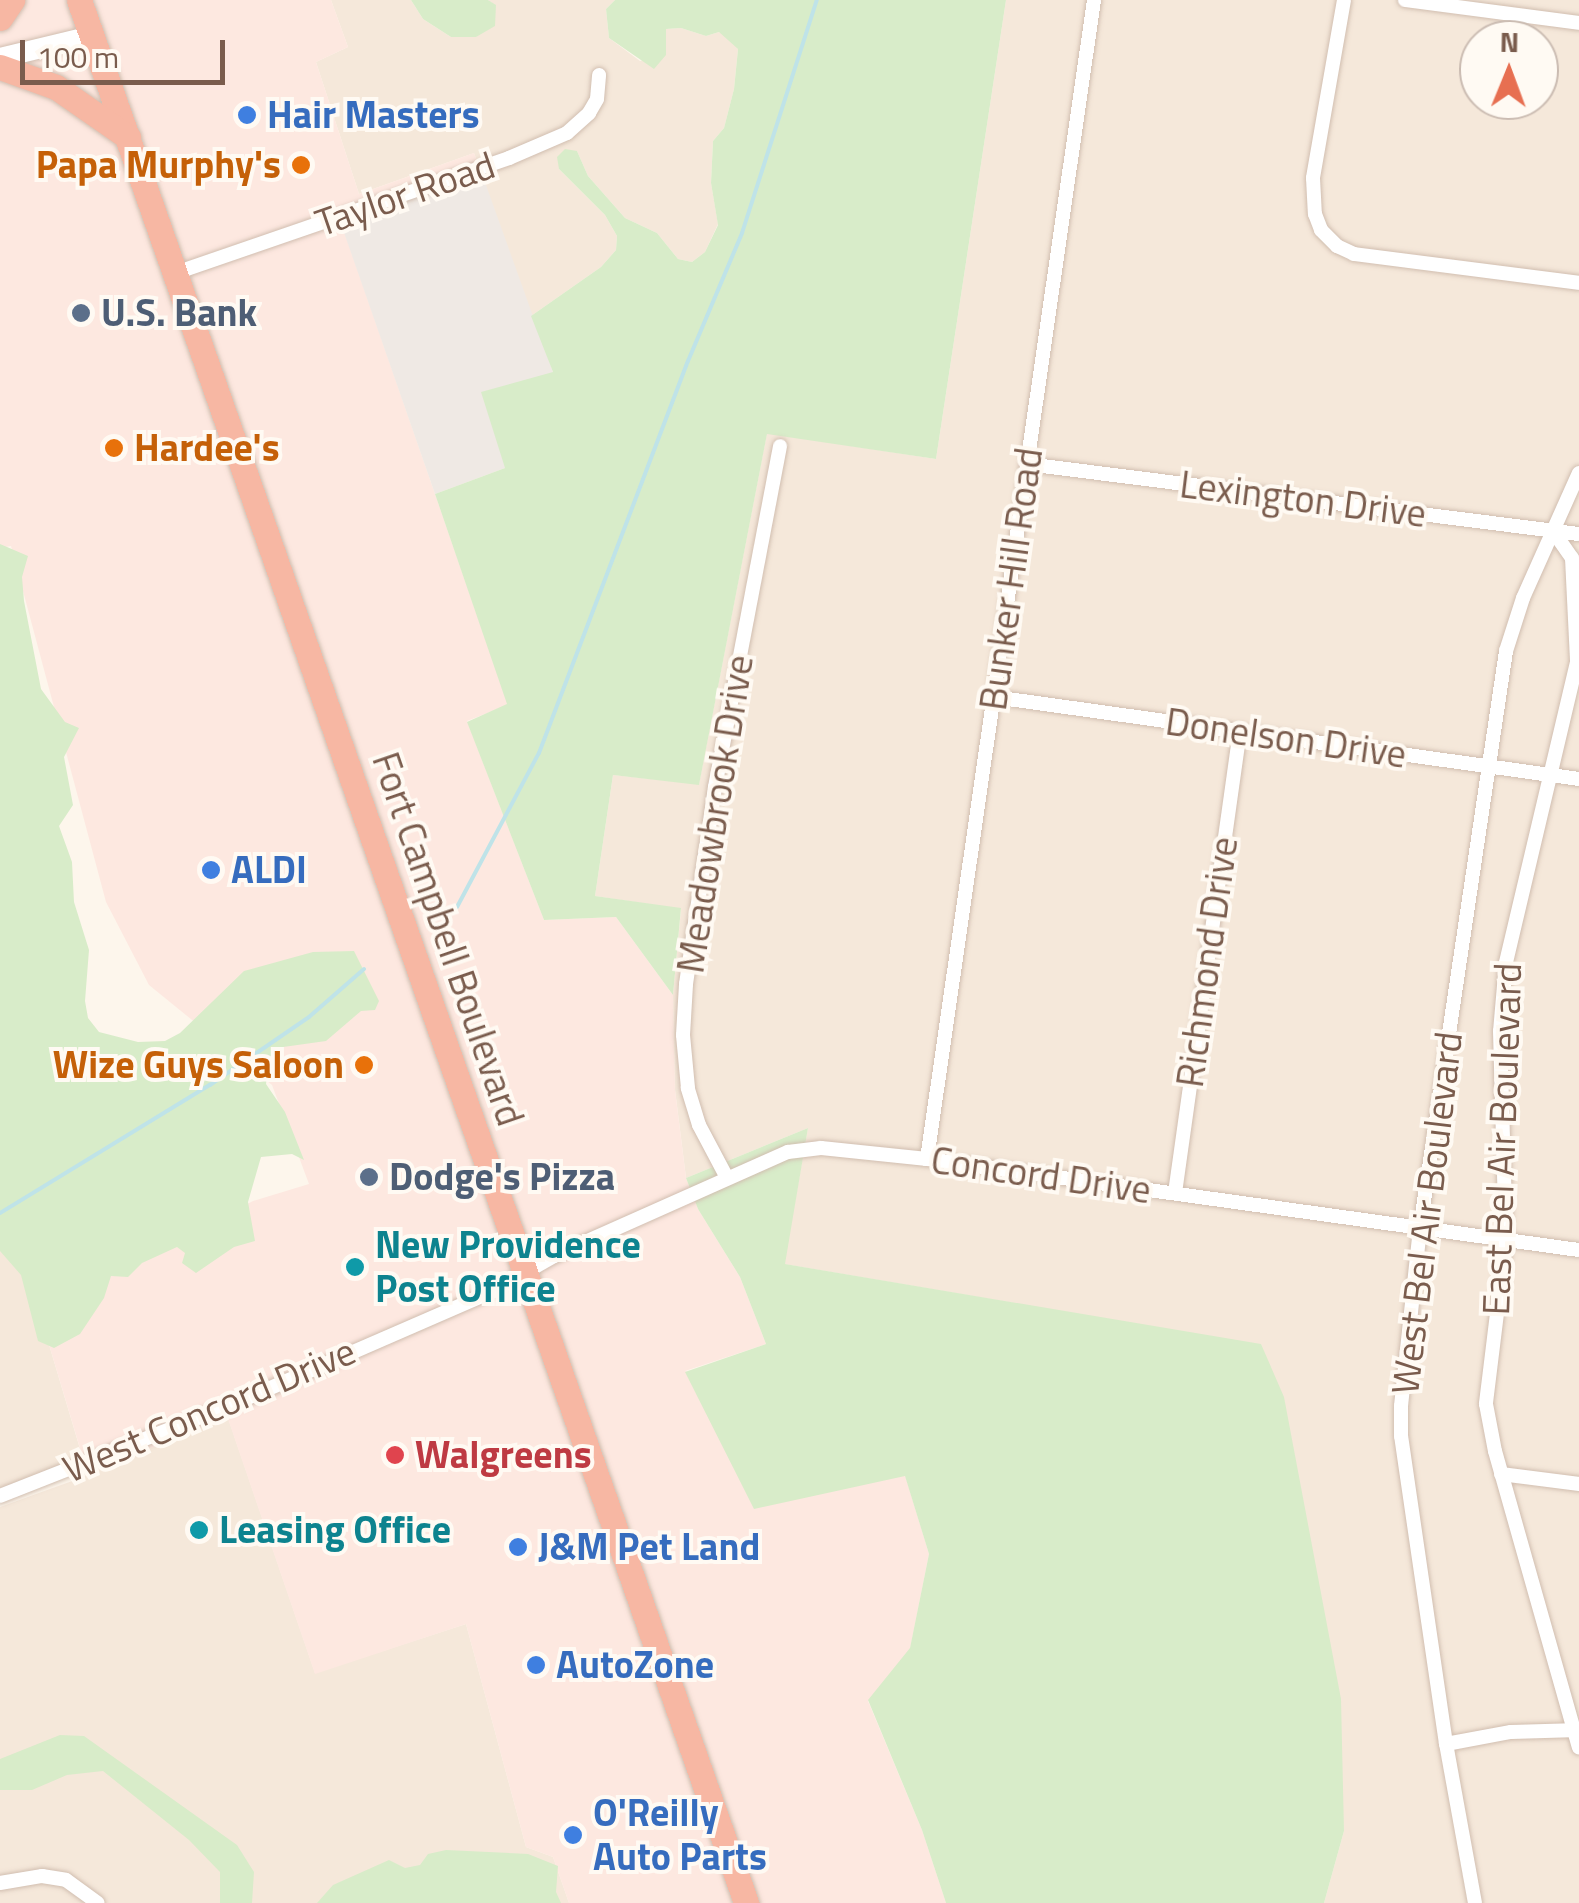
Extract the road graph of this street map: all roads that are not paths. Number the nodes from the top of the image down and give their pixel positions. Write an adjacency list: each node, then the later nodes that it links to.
1 (12, 0): 6 (highway)
2 (78, 0): 8 (highway, Fort Campbell Boulevard)
3 (1094, 0): 16 (street, Bunker Hill Road)
4 (1344, 0): 14 (street)
5 (1405, 0): 7 (street)
6 (0, 18)
7 (1579, 23)
8 (91, 36): 9 (street); 12 (highway, Fort Campbell Boulevard)
9 (0, 58)
10 (0, 67): 12 (highway)
11 (599, 76): 13 (street, Taylor Road)
12 (128, 137): 13 (highway, Fort Campbell Boulevard)
13 (175, 273): 31 (highway, Fort Campbell Boulevard)
14 (1579, 283)
15 (780, 446): 26 (street, Meadowbrook Drive)
16 (1028, 464): 18 (street, Lexington Drive); 20 (street, Bunker Hill Road)
17 (1579, 473): 18 (street, West Bel Air Boulevard)
18 (1553, 531): 19 (street, Lexington Drive); 22 (street, West Bel Air Boulevard); 23 (street, East Bel Air Boulevard)
19 (1579, 534)
20 (994, 697): 21 (street, Donelson Drive); 25 (street, Bunker Hill Road)
21 (1240, 731): 22 (street, Donelson Drive); 27 (street, Richmond Drive)
22 (1489, 766): 23 (street, Donelson Drive); 28 (street, West Bel Air Boulevard)
23 (1552, 775): 24 (street, Donelson Drive); 29 (street, East Bel Air Boulevard)
24 (1579, 779)
25 (926, 1159): 26 (street, Concord Drive); 27 (street, Concord Drive)
26 (726, 1176): 31 (street, Concord Drive)
27 (1175, 1193): 28 (street, Concord Drive)
28 (1420, 1228): 29 (street, Concord Drive); 36 (street, West Bel Air Boulevard)
29 (1506, 1240): 30 (street, Concord Drive); 32 (street, East Bel Air Boulevard)
30 (1579, 1250)
31 (526, 1272): 34 (street, West Concord Drive); 40 (highway, Fort Campbell Boulevard)
32 (1501, 1474): 33 (street); 35 (street, East Bel Air Boulevard)
33 (1579, 1484)
34 (0, 1496)
35 (1578, 1730): 36 (street); 37 (street, East Bel Air Boulevard)
36 (1446, 1744): 41 (street, West Bel Air Boulevard)
37 (1579, 1747)
38 (0, 1883): 39 (street)
39 (98, 1903)
40 (746, 1903)
41 (1475, 1903)

